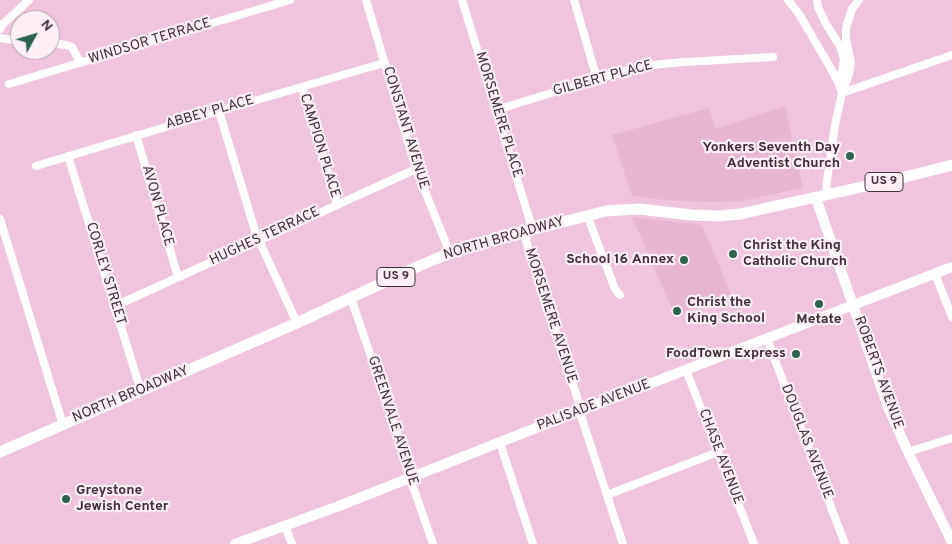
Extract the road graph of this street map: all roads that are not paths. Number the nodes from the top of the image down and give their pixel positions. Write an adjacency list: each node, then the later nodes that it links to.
1 (29, 0): 9 (street)
2 (290, 0): 13 (street, WINDSOR TERRACE)
3 (366, 0): 14 (street, CONSTANT AVENUE)
4 (462, 0): 21 (street, MORSEMERE PLACE)
5 (574, 0): 15 (street)
6 (788, 0): 16 (street)
7 (817, 0): 16 (street)
8 (859, 0): 19 (street)
9 (0, 29)
10 (60, 44): 13 (street)
11 (952, 55): 19 (street)
12 (773, 58): 15 (street, GILBERT PLACE)
13 (80, 62): 17 (street, WINDSOR TERRACE)
14 (384, 63): 18 (street, ABBEY PLACE); 26 (street, CONSTANT AVENUE)
15 (597, 79): 21 (street, GILBERT PLACE)
16 (838, 82): 19 (street)
17 (9, 84)
18 (302, 86): 20 (street, ABBEY PLACE); 28 (street, CAMPION PLACE)
19 (842, 93): 27 (street)
20 (219, 110): 22 (street, ABBEY PLACE); 32 (street)
21 (496, 110): 31 (street, MORSEMERE PLACE)
22 (136, 135): 23 (street, ABBEY PLACE); 36 (street, AVON PLACE)
23 (68, 156): 25 (street, ABBEY PLACE); 40 (street, CORLEY STREET)
24 (952, 165): 27 (main road, NORTH BROADWAY / US 9)
25 (36, 166)
26 (416, 169): 28 (street, HUGHES TERRACE); 33 (street, CONSTANT AVENUE)
27 (821, 196): 29 (main road, NORTH BROADWAY / US 9); 39 (street, ROBERTS AVENUE)
28 (337, 204): 32 (street, HUGHES TERRACE)
29 (587, 216): 31 (main road, NORTH BROADWAY / US 9); 37 (street)
30 (0, 219): 47 (street)
31 (528, 231): 33 (main road, NORTH BROADWAY / US 9); 46 (street, MORSEMERE AVENUE)
32 (259, 240): 36 (street, HUGHES TERRACE); 42 (street)
33 (450, 254): 38 (main road, NORTH BROADWAY / US 9)
34 (952, 267): 35 (street, PALISADE AVENUE)
35 (935, 274): 39 (street, PALISADE AVENUE); 41 (street)
36 (178, 277): 40 (street, HUGHES TERRACE)
37 (620, 295)
38 (351, 298): 42 (main road, NORTH BROADWAY / US 9); 53 (street, GREENVALE AVENUE)
39 (853, 305): 43 (street, PALISADE AVENUE); 52 (street, ROBERTS AVENUE)
40 (115, 306): 45 (street, CORLEY STREET)
41 (952, 317)
42 (297, 323): 45 (main road, NORTH BROADWAY / US 9)
43 (767, 339): 44 (street, PALISADE AVENUE); 63 (street, DOUGLAS AVENUE)
44 (686, 370): 46 (street, PALISADE AVENUE); 51 (street, CHASE AVENUE)
45 (141, 392): 47 (main road, NORTH BROADWAY / US 9)
46 (580, 411): 49 (street, PALISADE AVENUE); 54 (street, MORSEMERE AVENUE)
47 (63, 425): 50 (main road, NORTH BROADWAY / US 9)
48 (952, 438): 52 (street)
49 (500, 443): 53 (street, PALISADE AVENUE); 60 (street)
50 (0, 452)
51 (718, 452): 54 (street); 62 (street, CHASE AVENUE)
52 (908, 452): 56 (street, ROBERTS AVENUE)
53 (410, 478): 55 (street, PALISADE AVENUE); 59 (street, GREENVALE AVENUE)
54 (607, 495): 61 (street, MORSEMERE AVENUE)
55 (285, 526): 57 (street, PALISADE AVENUE); 58 (street)
56 (951, 537)
57 (235, 544)
58 (292, 544)
59 (433, 544)
60 (533, 544)
61 (623, 544)
62 (754, 544)
63 (845, 544)

